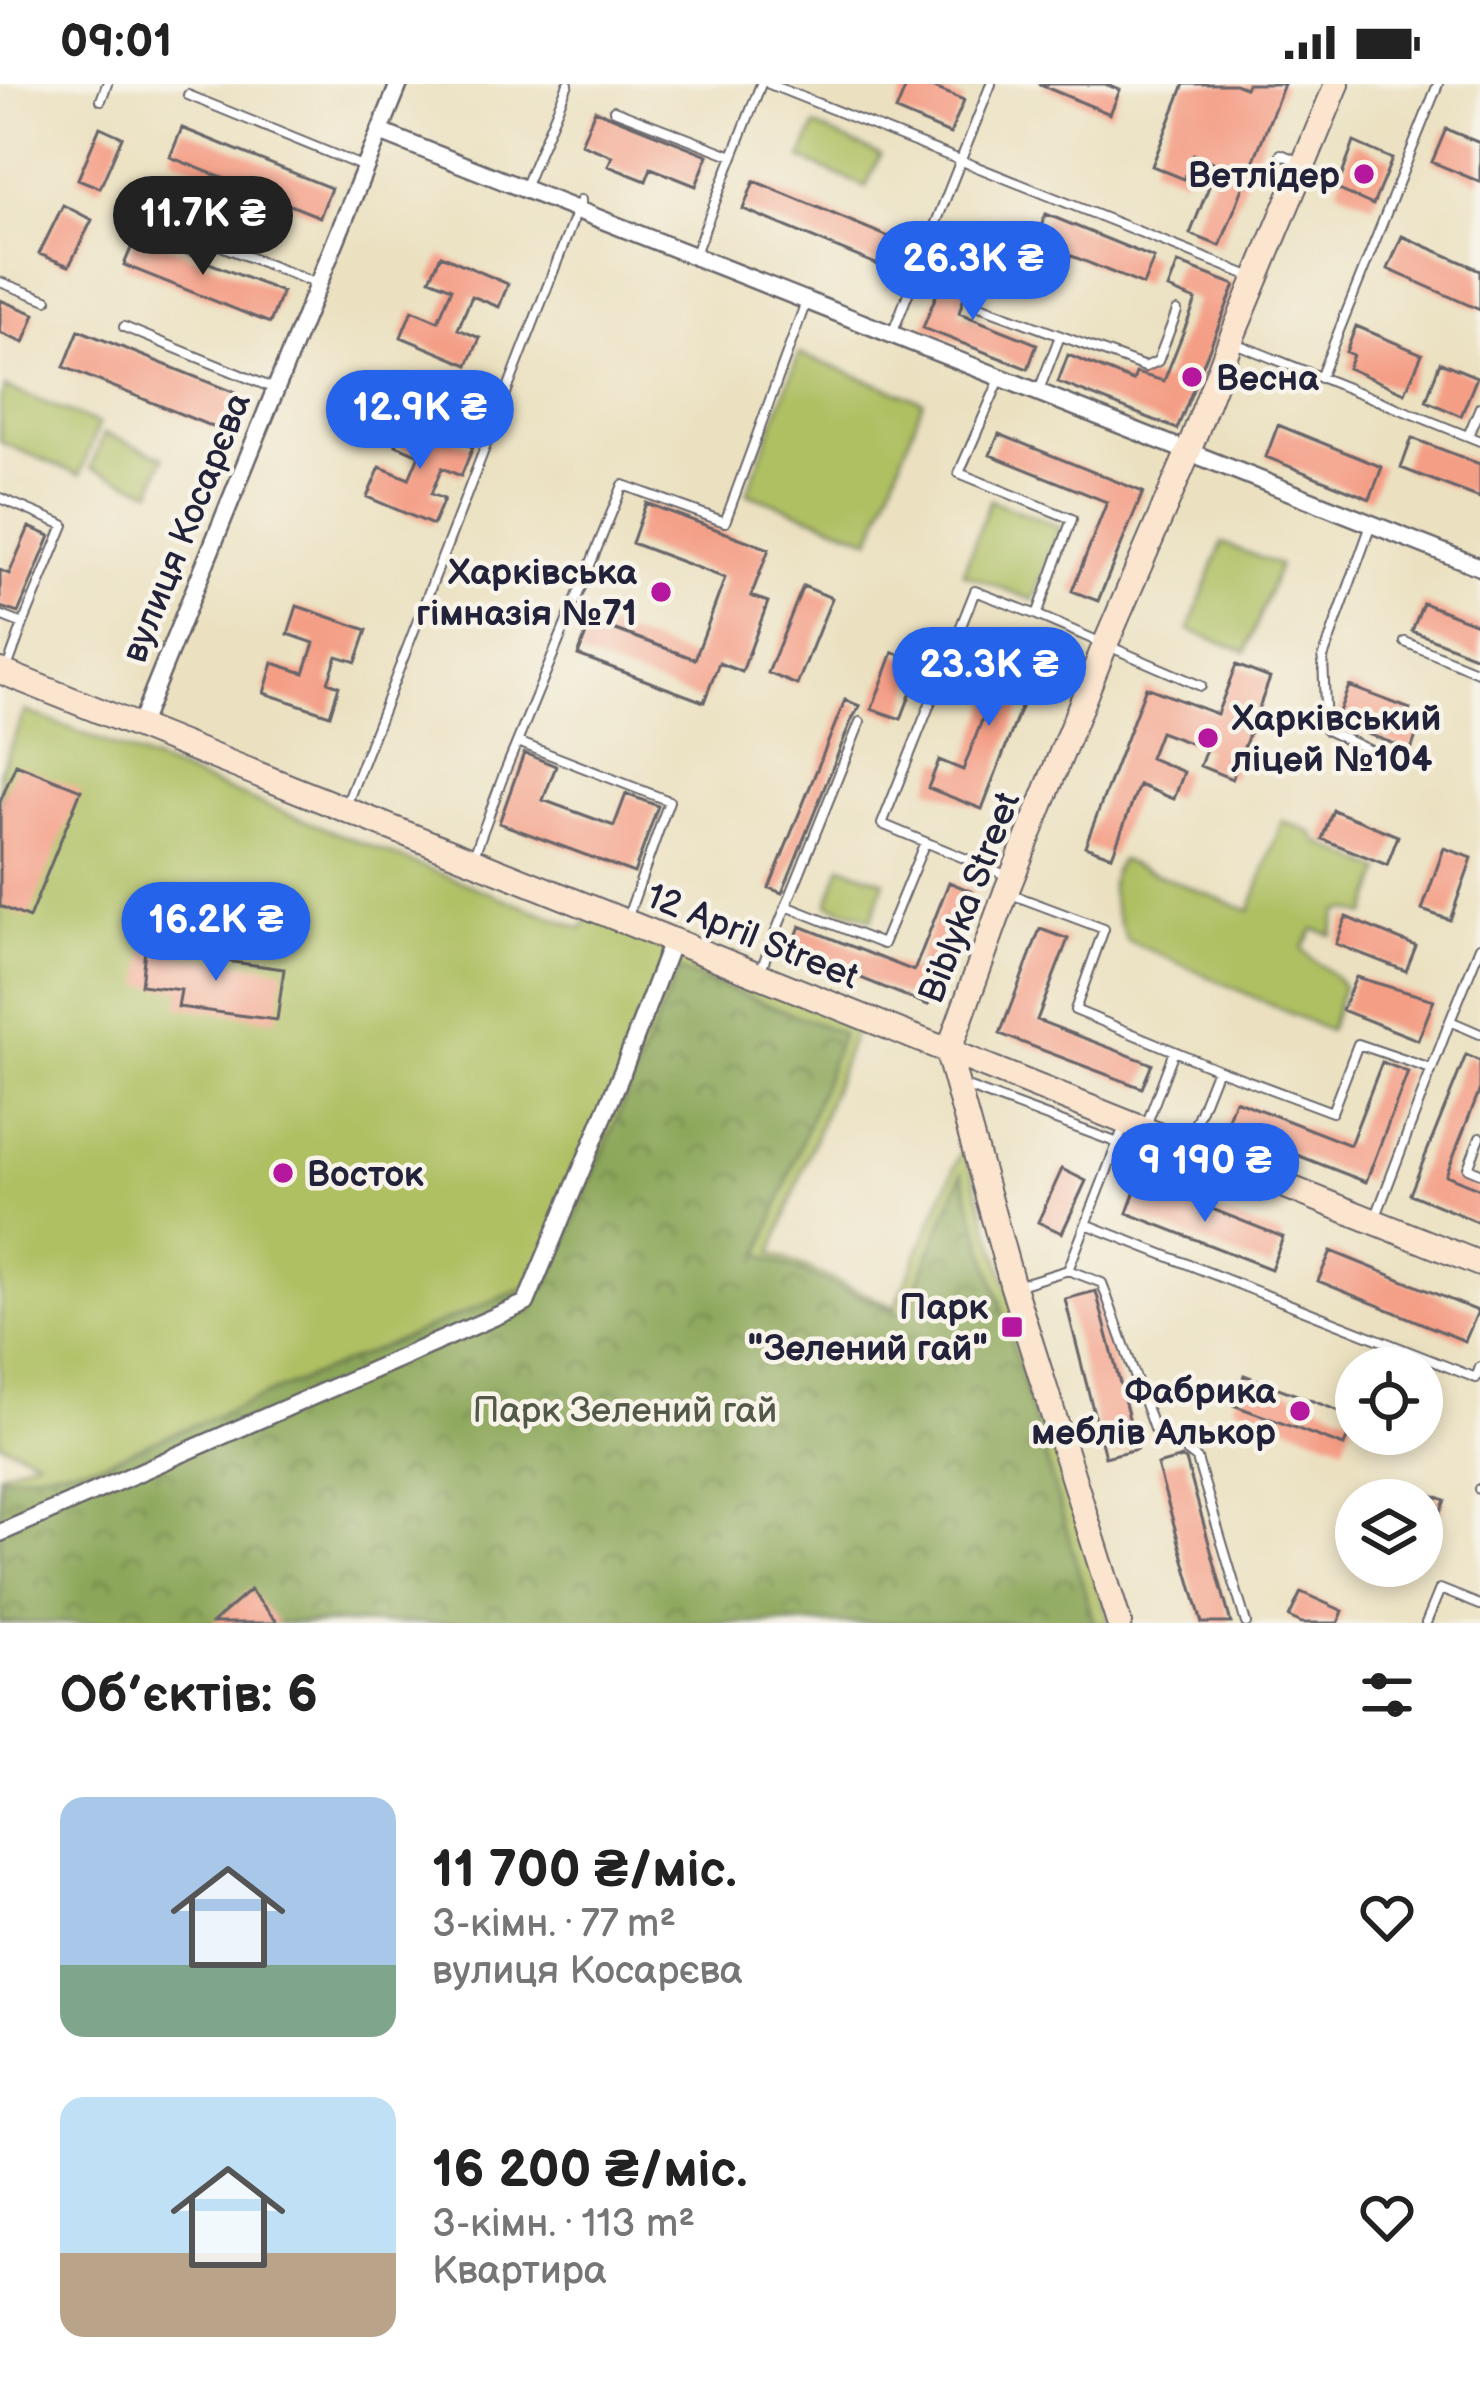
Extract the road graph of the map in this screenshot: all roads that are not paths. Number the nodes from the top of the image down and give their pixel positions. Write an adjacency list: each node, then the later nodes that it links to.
1 (107, 84): 9 (lane)
2 (399, 84): 11 (street, вулиця Косарєва)
3 (568, 84): 14 (lane)
4 (765, 84): 12 (lane); 19 (lane)
5 (991, 84): 26 (lane)
6 (1337, 84): 19 (street, Biblyka Street)
7 (1438, 84): 29 (lane)
8 (188, 94): 13 (lane)
9 (101, 100)
10 (614, 110): 12 (lane)
11 (380, 132): 13 (street, вулиця Косарєва); 14 (street)
12 (733, 156): 17 (lane)
13 (366, 167): 21 (street, вулиця Косарєва)
14 (524, 189): 15 (street)
15 (579, 205): 17 (street); 52 (lane)
16 (176, 228): 21 (lane)
17 (694, 256): 23 (street)
18 (985, 259): 27 (lane)
19 (1257, 279): 28 (street, Biblyka Street)
20 (0, 282): 22 (lane)
21 (318, 284): 31 (street, вулиця Косарєва)
22 (46, 300)
23 (806, 301): 26 (street); 50 (lane)
24 (1177, 311): 27 (lane)
25 (124, 328): 31 (lane)
26 (892, 335): 30 (street)
27 (1060, 336): 32 (lane)
28 (1230, 342): 29 (lane); 36 (street, Biblyka Street)
29 (1320, 377): 34 (lane)
30 (1001, 378): 32 (street); 40 (lane)
31 (276, 389): 49 (street, вулиця Косарєва)
32 (1038, 393): 36 (street)
33 (1480, 407): 34 (lane)
34 (1468, 436): 35 (lane)
35 (1480, 441)
36 (1188, 452): 38 (street); 44 (street, Biblyka Street)
37 (0, 498): 42 (lane)
38 (1371, 523): 39 (street); 51 (lane)
39 (1480, 567)
40 (1037, 615): 44 (lane); 53 (lane)
41 (0, 616): 42 (lane)
42 (23, 625): 45 (lane)
43 (1406, 641): 46 (lane)
44 (1105, 645): 47 (lane); 55 (street, Biblyka Street)
45 (2, 672): 49 (street, 12 April Street)
46 (1480, 673)
47 (1201, 686)
48 (860, 722): 56 (lane)
49 (140, 727): 52 (street, 12 April Street)
50 (518, 742): 54 (lane); 57 (lane)
51 (1371, 751)
52 (344, 810): 54 (street, 12 April Street)
53 (925, 842): 55 (lane); 56 (lane)
54 (472, 861): 57 (street, 12 April Street)
55 (1009, 885): 63 (lane); 64 (street, Biblyka Street)
56 (786, 906): 60 (lane)
57 (626, 923): 58 (street, 12 April Street)
58 (672, 941): 60 (street, 12 April Street); 78 (street)
59 (1480, 947): 61 (lane)
60 (758, 976): 64 (street, 12 April Street)
61 (1450, 1021): 62 (lane); 66 (lane)
62 (1480, 1034)
63 (1174, 1051): 65 (lane); 68 (lane)
64 (948, 1053): 67 (street, Biblyka Street); 68 (street, 12 April Street)
65 (1217, 1069): 66 (lane); 70 (lane)
66 (1432, 1069): 72 (lane)
67 (956, 1083): 68 (lane); 76 (street, Biblyka Street)
68 (1130, 1132): 70 (street, 12 April Street); 73 (lane)
69 (1480, 1137): 71 (lane)
70 (1186, 1147): 72 (street, 12 April Street)
71 (1480, 1173)
72 (1374, 1222): 74 (street, 12 April Street)
73 (1086, 1224): 75 (lane); 77 (lane)
74 (1480, 1264)
75 (1068, 1270): 76 (lane); 81 (lane)
76 (1013, 1287): 80 (street, Biblyka Street)
77 (1480, 1367)
78 (0, 1533)
79 (1480, 1605): 82 (lane)
80 (1119, 1623)
81 (1246, 1623)
82 (1426, 1623)

